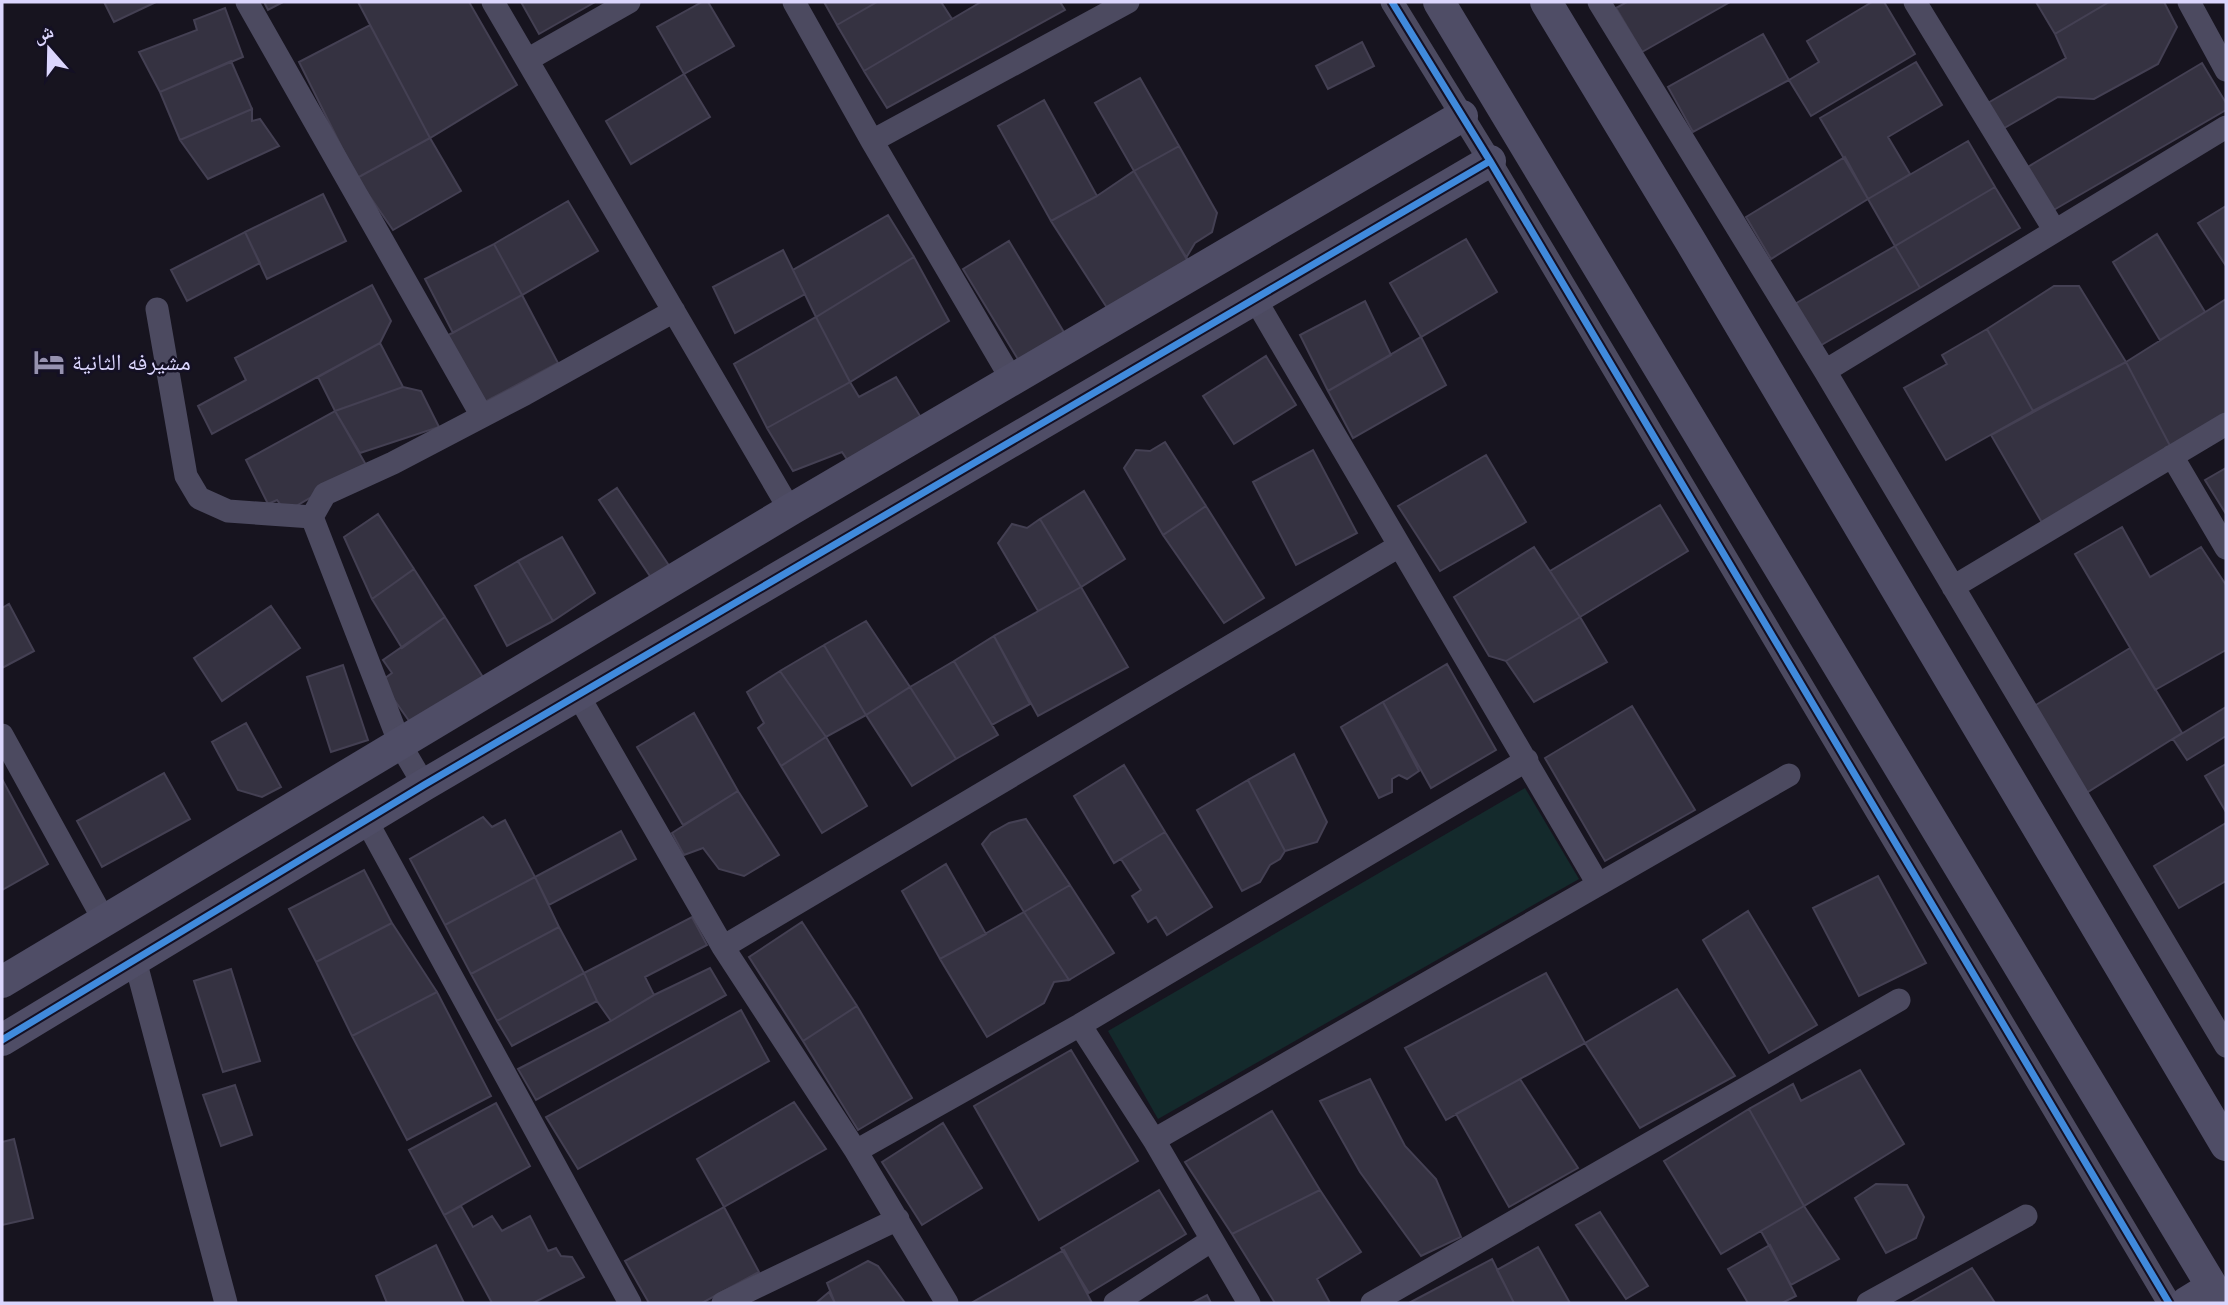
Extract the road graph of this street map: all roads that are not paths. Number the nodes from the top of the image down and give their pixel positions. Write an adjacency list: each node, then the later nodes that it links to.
1 (247, 2): 25 (street)
2 (493, 2): 13 (street)
3 (629, 2): 13 (street)
4 (794, 2): 17 (street)
5 (1128, 2): 12 (street)
6 (1392, 2): 15 (street)
7 (1439, 2): 55 (street)
8 (1546, 2): 50 (street)
9 (1599, 2): 23 (street)
10 (1915, 2): 19 (street)
11 (2189, 2): 14 (street)
12 (1089, 11): 17 (street)
13 (527, 60): 22 (street)
14 (2226, 69)
15 (1462, 116): 18 (street); 24 (street)
16 (2226, 127): 19 (street)
17 (872, 141): 24 (street)
18 (1490, 161): 20 (street); 64 (street)
19 (2055, 231): 23 (street)
20 (1255, 299): 30 (street); 33 (street)
21 (157, 309): 29 (street)
22 (674, 311): 25 (street); 28 (street)
23 (1825, 371): 32 (street)
24 (1012, 380): 28 (street)
25 (482, 416): 29 (street)
26 (2226, 424): 27 (street)
27 (2172, 456): 31 (street); 32 (street)
28 (790, 510): 35 (street)
29 (312, 517): 35 (street)
30 (1399, 546): 36 (street); 42 (street)
31 (2226, 548)
32 (1953, 587): 48 (street)
33 (578, 695): 38 (street); 42 (street)
34 (2, 735): 41 (street)
35 (400, 744): 38 (street); 41 (street)
36 (1527, 760): 40 (street); 46 (street)
37 (1789, 775): 40 (street)
38 (424, 785): 39 (street)
39 (366, 820): 43 (street); 57 (street)
40 (1598, 884): 49 (street)
41 (105, 922): 44 (street)
42 (723, 947): 51 (street)
43 (135, 960): 47 (street); 56 (street)
44 (2, 982)
45 (1899, 1000): 62 (street)
46 (1080, 1025): 49 (street); 51 (street)
47 (2, 1040)
48 (2226, 1046)
49 (1154, 1140): 54 (street)
50 (2226, 1145)
51 (856, 1151): 53 (street)
52 (2026, 1216): 63 (street)
53 (898, 1219): 58 (street); 59 (street)
54 (1212, 1240): 60 (street); 61 (street)
55 (2217, 1295): 65 (street)
56 (226, 1303)
57 (630, 1303)
58 (723, 1303)
59 (947, 1303)
60 (1115, 1303)
61 (1249, 1303)
62 (1372, 1303)
63 (1868, 1303)
64 (2169, 1303)
65 (2186, 1303)

